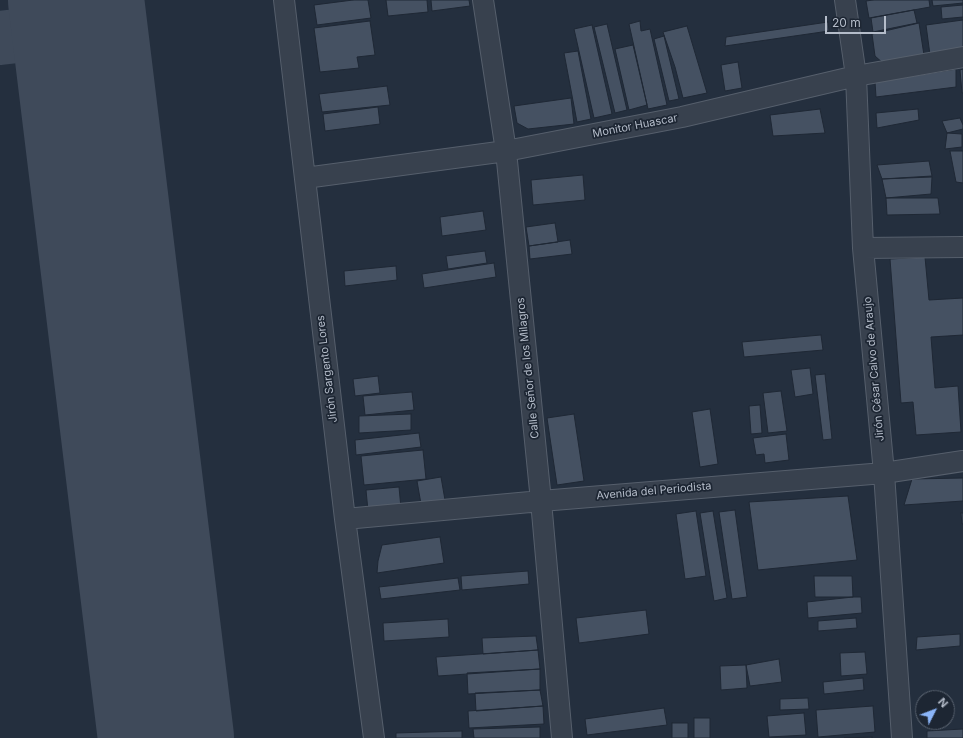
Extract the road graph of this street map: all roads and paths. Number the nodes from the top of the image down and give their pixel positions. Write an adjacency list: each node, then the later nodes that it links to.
1 (284, 0): 7 (street, Jirón Sargento Lores)
2 (483, 0): 6 (street, Calle Señor de los Milagros)
3 (846, 0): 5 (street, Jirón César Calvo de Araujo)
4 (963, 57): 5 (street, Monitor Huascar)
5 (856, 76): 6 (street, Monitor Huascar); 9 (street, Jirón César Calvo de Araujo)
6 (506, 151): 7 (street, Monitor Huascar); 12 (street, Calle Señor de los Milagros)
7 (305, 178): 13 (street, Jirón Sargento Lores)
8 (963, 247): 9 (street)
9 (863, 248): 11 (street, Jirón César Calvo de Araujo)
10 (963, 460): 11 (street, Avenida del Periodista)
11 (884, 473): 12 (street, Avenida del Periodista); 16 (street, Jirón César Calvo de Araujo)
12 (541, 500): 13 (street, Avenida del Periodista); 15 (street, Calle Señor de los Milagros)
13 (345, 519): 14 (street, Jirón Sargento Lores)
14 (374, 738)
15 (562, 738)
16 (902, 738)

